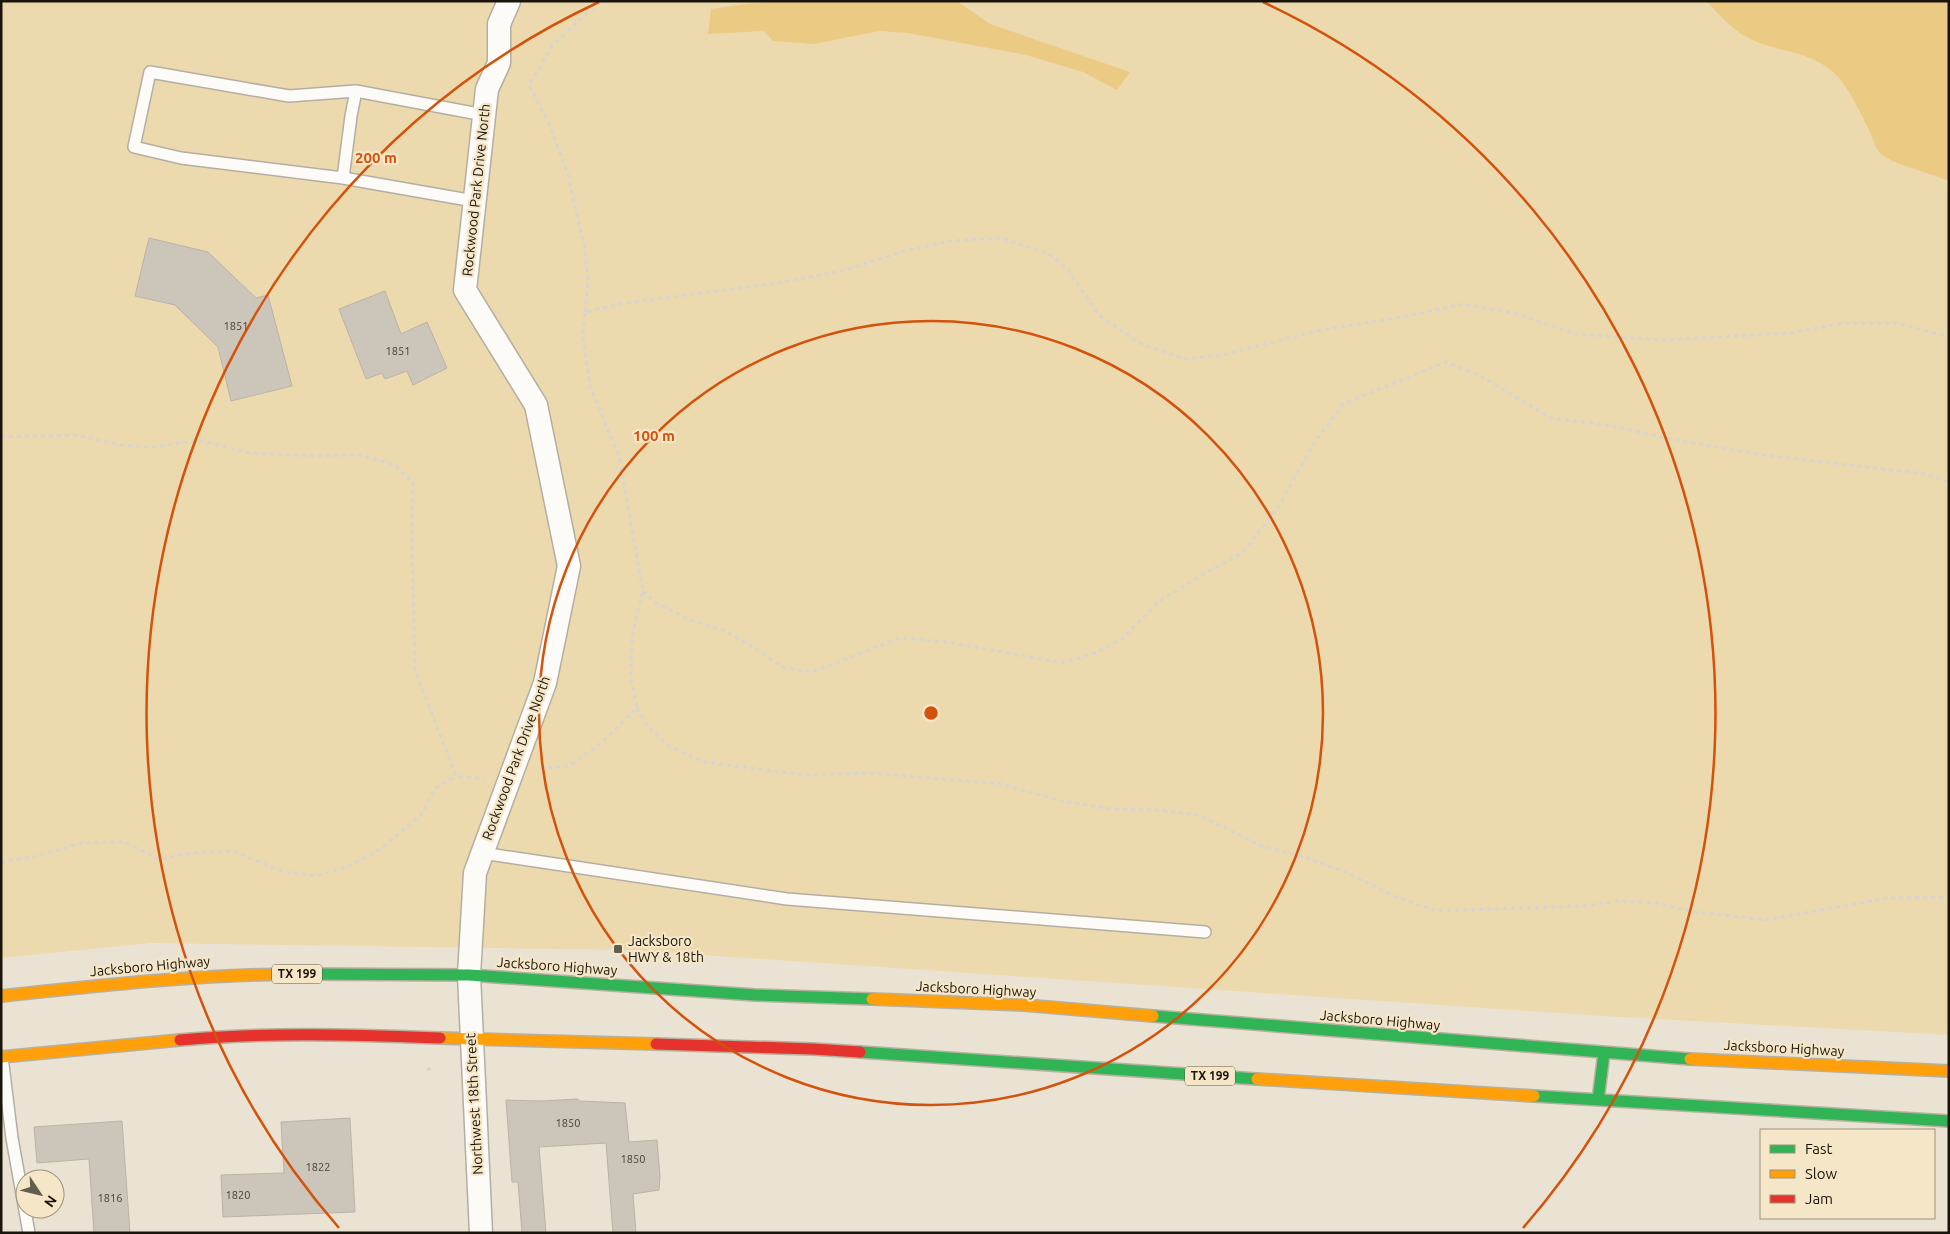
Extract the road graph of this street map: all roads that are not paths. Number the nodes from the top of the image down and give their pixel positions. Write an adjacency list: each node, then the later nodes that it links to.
1 (509, 1): 3 (street, Rockwood Park Drive North)
2 (356, 90): 3 (lane); 4 (lane); 4 (lane)
3 (484, 115): 5 (street, Rockwood Park Drive North)
4 (343, 178): 5 (lane)
5 (474, 200): 6 (street, Rockwood Park Drive North)
6 (482, 853): 7 (lane); 8 (street, Rockwood Park Drive North)
7 (1205, 932)
8 (469, 975): 9 (main road, Jacksboro Highway / TX 199); 10 (street, Northwest 18th Street); 11 (main road, Jacksboro Highway / TX 199)
9 (1, 996)
10 (471, 1039): 12 (main road, TX 199); 14 (main road, TX 199); 17 (street, Northwest 18th Street)
11 (1604, 1053): 13 (main road, Jacksboro Highway / TX 199); 14 (main road)
12 (1, 1057): 16 (lane)
13 (1949, 1071)
14 (1598, 1100): 15 (main road, TX 199)
15 (1949, 1121)
16 (28, 1233)
17 (481, 1233)

